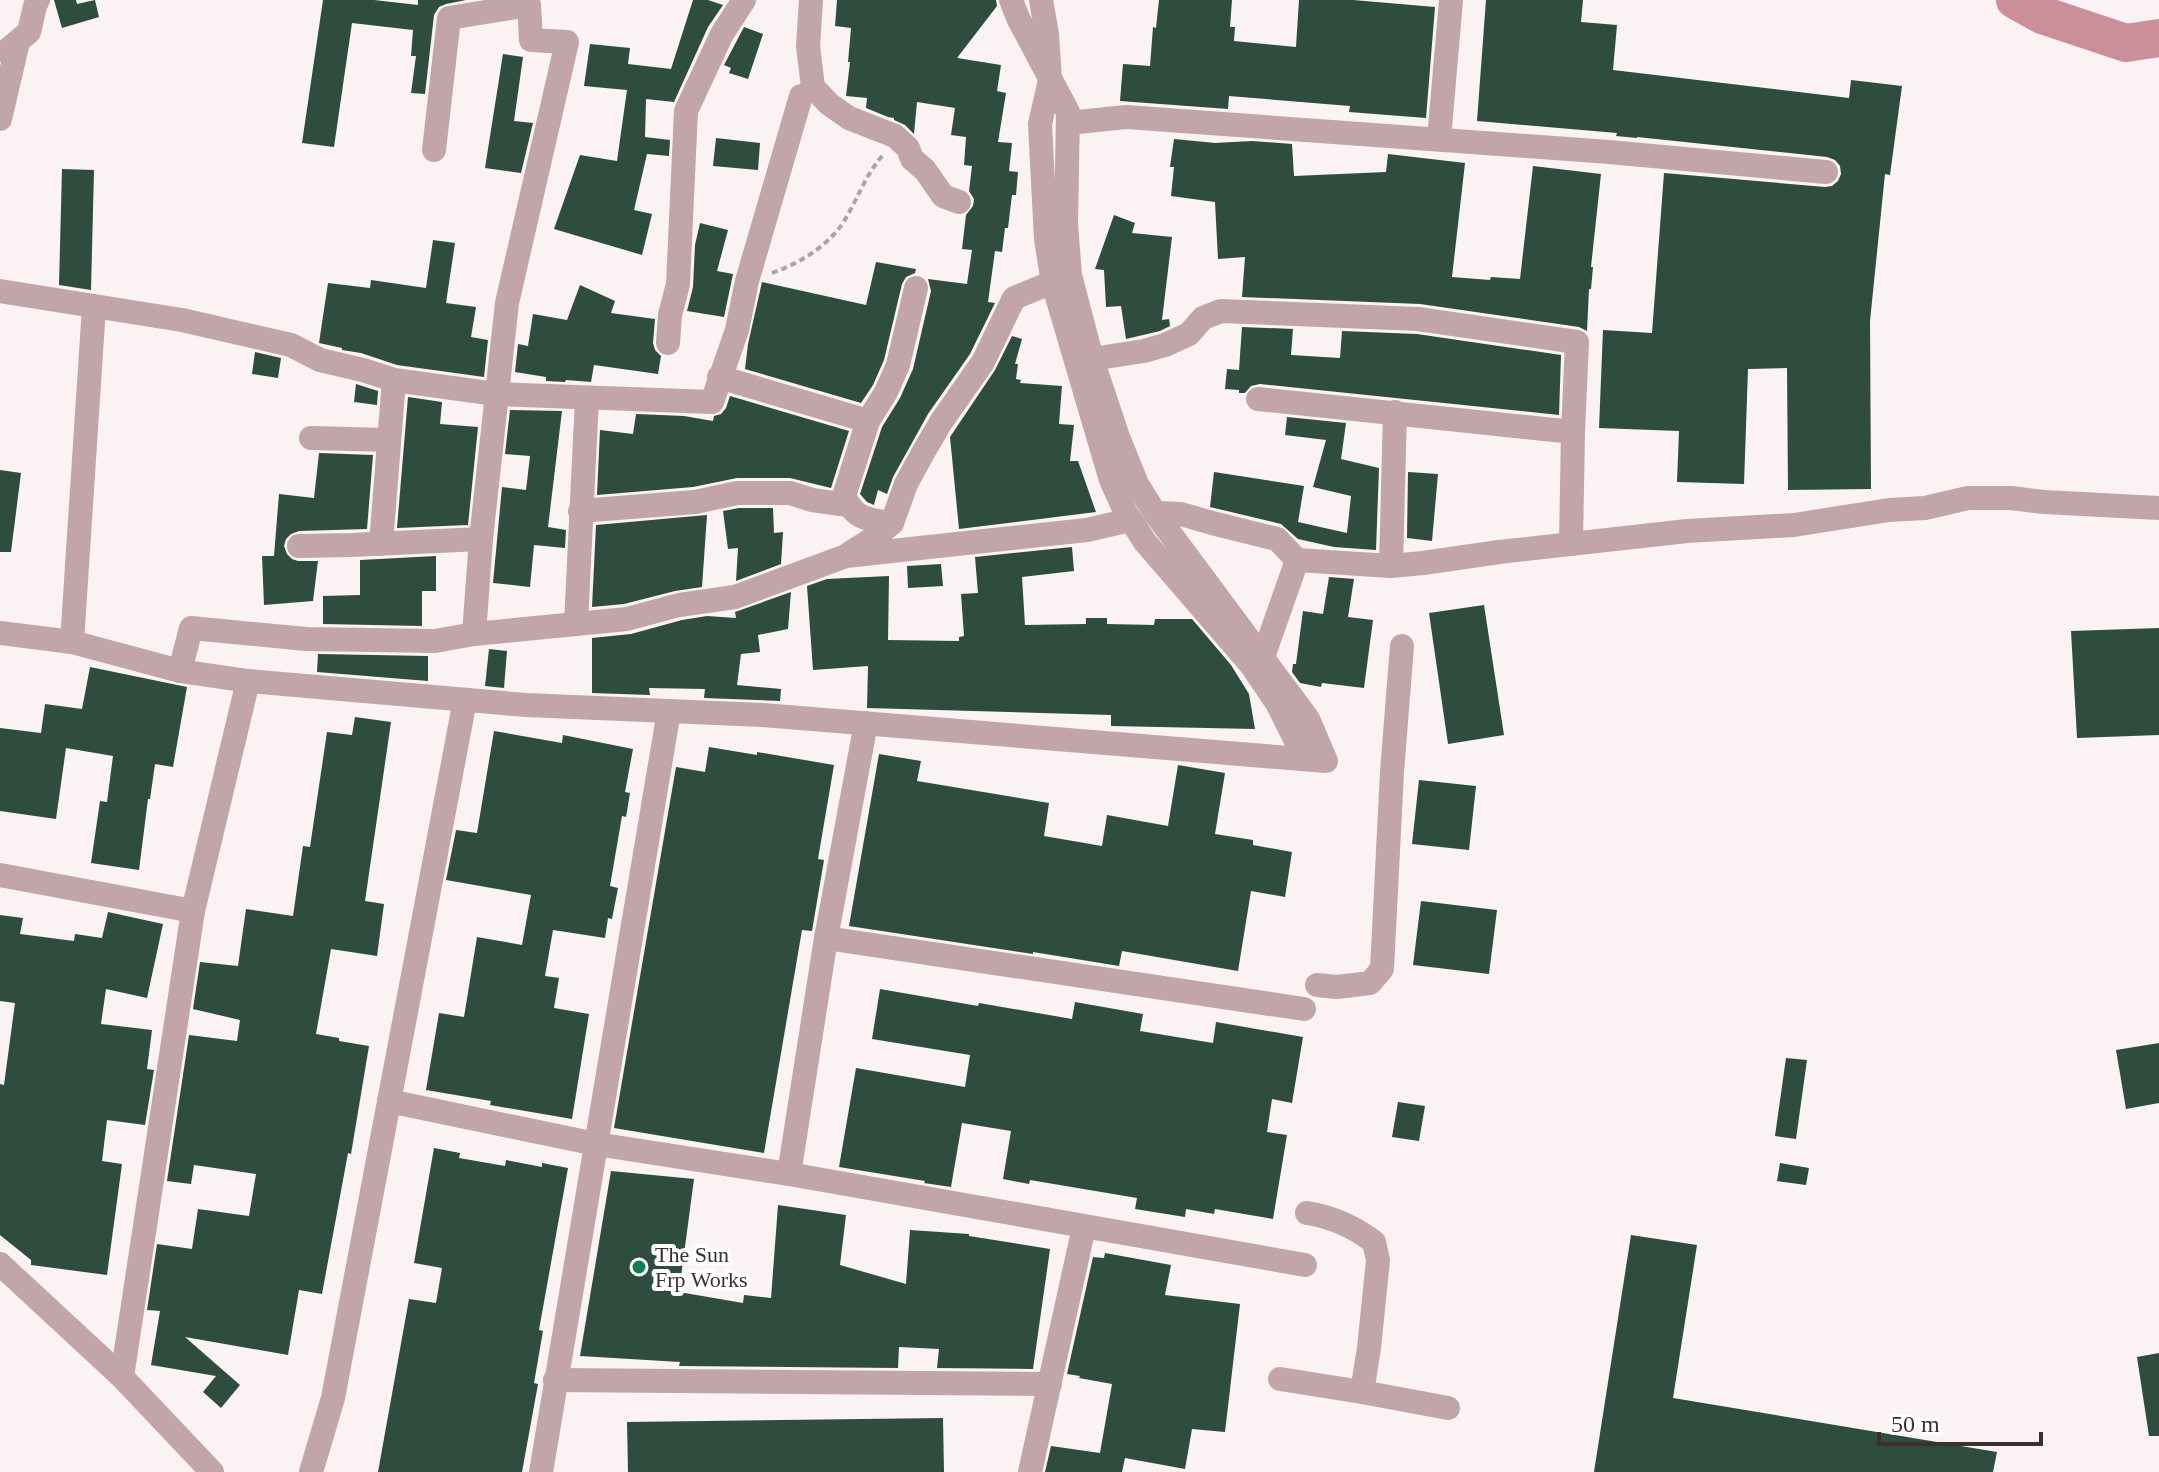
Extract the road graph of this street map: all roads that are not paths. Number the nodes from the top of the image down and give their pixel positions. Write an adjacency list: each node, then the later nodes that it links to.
1 (38, 0): 7 (street)
2 (744, 0): 20 (street)
3 (811, 0): 15 (street)
4 (1011, 0): 8 (street)
5 (1041, 0): 8 (street)
6 (1451, 0): 12 (street)
7 (9, 48): 10 (street)
8 (1050, 80): 11 (street); 16 (street)
9 (801, 96): 22 (street)
10 (0, 119)
11 (1068, 123): 12 (street); 16 (street)
12 (1439, 139): 14 (street)
13 (434, 150): 24 (street)
14 (1826, 172)
15 (959, 202)
16 (1062, 279): 21 (street); 36 (street); 37 (street)
17 (916, 288): 28 (street)
18 (0, 291): 19 (street)
19 (94, 307): 23 (street); 48 (street)
20 (668, 343)
21 (1092, 359): 29 (street); 35 (street)
22 (719, 377): 25 (street); 28 (street)
23 (394, 380): 24 (street); 31 (street)
24 (496, 394): 25 (street); 38 (street)
25 (587, 398): 34 (street)
26 (1258, 399): 27 (street)
27 (1395, 412): 29 (street); 44 (street)
28 (868, 421): 32 (street)
29 (1573, 432): 40 (street)
30 (311, 438): 31 (street)
31 (388, 440): 39 (street)
32 (848, 505): 34 (street); 37 (street)
33 (2159, 508): 40 (street)
34 (580, 511): 45 (street)
35 (1155, 513): 43 (street); 50 (street)
36 (1130, 520): 42 (street); 56 (street)
37 (892, 523): 42 (street)
38 (481, 539): 39 (street); 47 (street)
39 (381, 544): 41 (street)
40 (1571, 544): 44 (street)
41 (299, 546)
42 (846, 556): 45 (street)
43 (1297, 560): 44 (street); 50 (street)
44 (1391, 566)
45 (576, 624): 47 (street)
46 (0, 633): 48 (street)
47 (474, 634): 51 (street)
48 (72, 642): 51 (street)
49 (1402, 646): 60 (street)
50 (1263, 657): 56 (street)
51 (180, 671): 52 (street)
52 (248, 681): 53 (street); 58 (street)
53 (465, 700): 54 (street); 62 (street)
54 (669, 711): 55 (street); 63 (street)
55 (866, 723): 56 (street); 59 (street)
56 (1315, 760)
57 (0, 875): 58 (street)
58 (193, 911): 69 (street)
59 (826, 938): 61 (street); 64 (street)
60 (1317, 985)
61 (1304, 1009)
62 (389, 1101): 63 (street); 76 (street)
63 (596, 1144): 64 (street); 71 (street)
64 (789, 1174): 66 (street)
65 (1307, 1213): 73 (street)
66 (1084, 1227): 68 (street); 72 (street)
67 (0, 1264): 69 (street)
68 (1305, 1265)
69 (122, 1377): 75 (street)
70 (1280, 1379): 73 (street)
71 (555, 1380): 72 (street); 77 (street)
72 (1050, 1384): 78 (street)
73 (1362, 1392): 74 (street)
74 (1448, 1408)
75 (212, 1472)
76 (311, 1472)
77 (541, 1472)
78 (1030, 1472)

